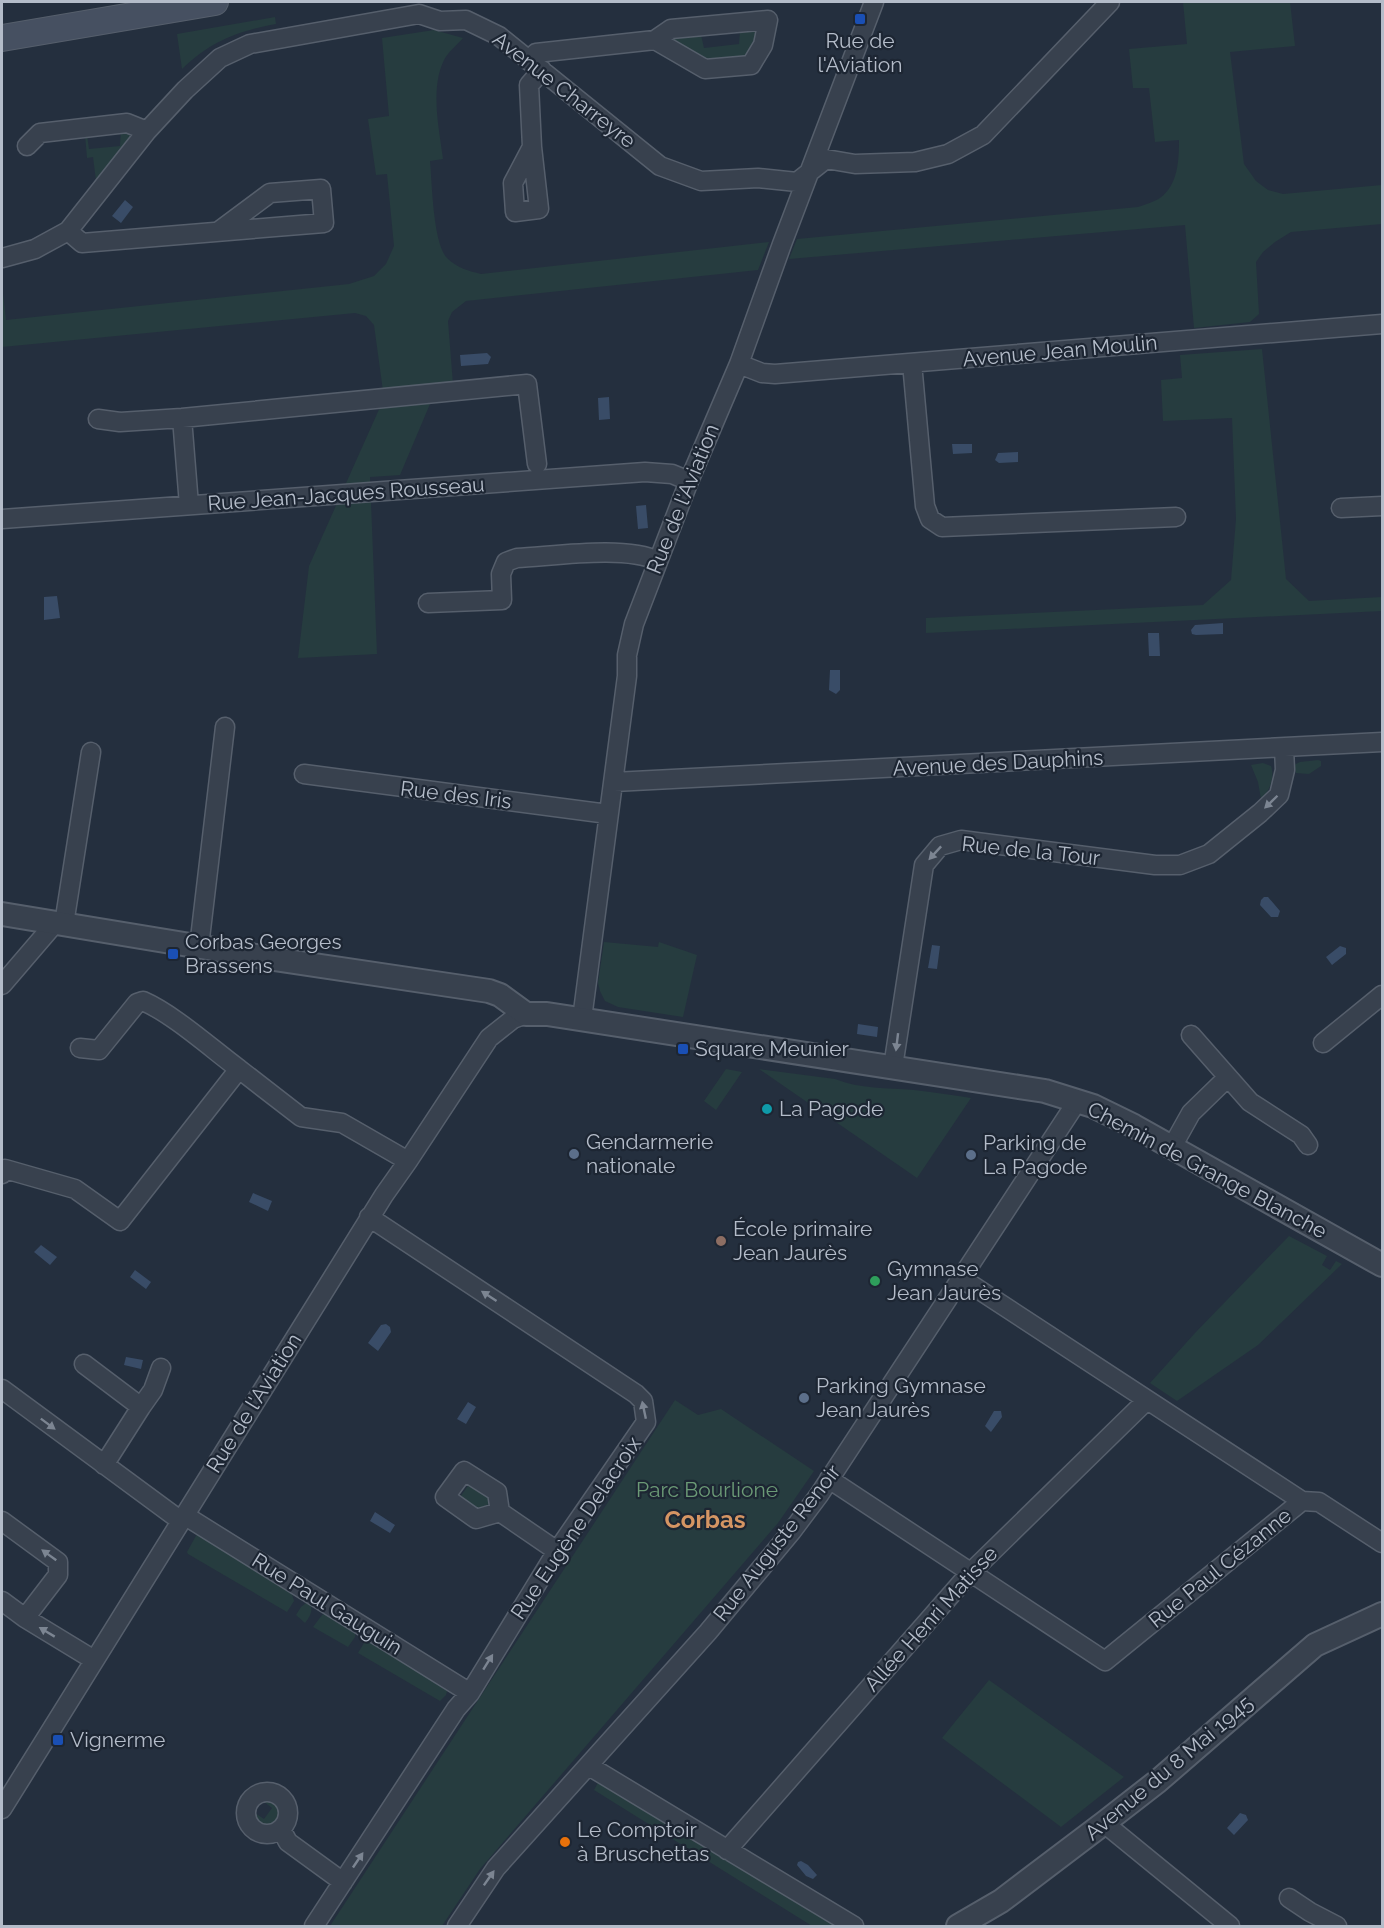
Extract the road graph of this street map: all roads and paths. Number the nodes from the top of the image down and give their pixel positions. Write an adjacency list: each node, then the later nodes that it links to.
1 (215, 2): 4 (main road)
2 (874, 2): 10 (street, Rue de l'Aviation)
3 (1110, 2): 10 (street, Avenue Charreyre)
4 (2, 38)
5 (655, 40): 5 (street); 6 (street)
6 (536, 65): 7 (street, Avenue Charreyre); 9 (street); 10 (street, Avenue Charreyre)
7 (147, 131): 8 (street); 11 (street, Avenue Charreyre)
8 (27, 146)
9 (532, 147)
10 (810, 170): 16 (street, Rue de l'Aviation)
11 (68, 231): 12 (street); 13 (street, Avenue Charreyre)
12 (219, 231): 12 (street)
13 (2, 258)
14 (1383, 324): 15 (street, Avenue Jean Moulin)
15 (912, 363): 16 (street, Avenue Jean Moulin); 24 (street)
16 (739, 364): 20 (street, Rue de l'Aviation)
17 (182, 417): 18 (street); 19 (street); 21 (street)
18 (98, 419)
19 (537, 464)
20 (689, 481): 21 (street, Rue Jean-Jacques Rousseau); 26 (street, Rue de l'Aviation)
21 (189, 505): 25 (street, Rue Jean-Jacques Rousseau)
22 (1383, 506): 23 (street)
23 (1341, 508)
24 (1176, 517)
25 (2, 519)
26 (658, 561): 27 (street); 33 (street, Rue de l'Aviation)
27 (428, 603)
28 (225, 727): 37 (street)
29 (1383, 742): 30 (street, Avenue des Dauphins)
30 (1284, 748): 33 (street, Avenue des Dauphins); 45 (street, Rue de la Tour, one-way to 45)
31 (91, 752): 36 (street)
32 (304, 774): 34 (street, Rue des Iris)
33 (614, 782): 34 (street, Rue de l'Aviation)
34 (608, 814): 41 (street, Rue de l'Aviation)
35 (2, 914): 36 (street)
36 (60, 923): 37 (street); 38 (street)
37 (199, 947): 40 (street)
38 (2, 985)
39 (1383, 995): 43 (street)
40 (526, 1014): 41 (street, Chemin de Grange Blanche); 51 (street, Rue de l'Aviation)
41 (582, 1019): 45 (street, Chemin de Grange Blanche)
42 (1191, 1035): 47 (street)
43 (1323, 1043)
44 (80, 1047): 46 (street)
45 (893, 1067): 48 (street, Chemin de Grange Blanche)
46 (239, 1069): 51 (street); 52 (street)
47 (1227, 1078): 49 (street); 50 (street)
48 (1077, 1100): 50 (street, Chemin de Grange Blanche); 55 (street, Rue Auguste Renoir)
49 (1308, 1145)
50 (1172, 1147): 54 (street, Chemin de Grange Blanche)
51 (408, 1161): 53 (street, Rue de l'Aviation)
52 (2, 1174)
53 (369, 1217): 65 (street, Rue de l'Aviation); 68 (street, Rue Eugène Delacroix, one-way to 53)
54 (1383, 1265)
55 (961, 1278): 59 (street, Rue Paul Cézanne); 62 (street, Rue Auguste Renoir)
56 (84, 1364): 60 (street)
57 (161, 1368): 60 (street)
58 (2, 1389): 61 (street, Rue Paul Gauguin, one-way to 61)
59 (1147, 1400): 63 (street, Rue Paul Cézanne); 69 (street, Allée Henri Matisse)
60 (141, 1407): 61 (street)
61 (104, 1465): 65 (street, Rue Paul Gauguin)
62 (829, 1479): 69 (street, Rue Paul Cézanne); 75 (street, Rue Auguste Renoir)
63 (1302, 1501): 67 (street); 69 (street, Rue Paul Cézanne)
64 (500, 1512): 68 (street)
65 (183, 1518): 73 (street, Rue de l'Aviation); 74 (street, Rue Paul Gauguin)
66 (2, 1521): 72 (street, one-way to 66)
67 (1383, 1543)
68 (557, 1551): 74 (street, Rue Eugène Delacroix, one-way to 68)
69 (970, 1573): 79 (street, Allée Henri Matisse)
70 (2, 1601): 72 (street)
71 (1383, 1614): 77 (street, Avenue du 8 Mai 1945)
72 (25, 1618): 73 (street, one-way to 72)
73 (94, 1660): 76 (street, Rue de l'Aviation)
74 (470, 1693): 80 (street, Rue Eugène Delacroix, one-way to 74)
75 (589, 1766): 79 (street); 83 (street, Rue Auguste Renoir, one-way to 75)
76 (2, 1809)
77 (1104, 1823): 85 (street, Avenue du 8 Mai 1945); 86 (street)
78 (281, 1829): 80 (street)
79 (727, 1850): 84 (street)
80 (343, 1882): 82 (street, Rue Eugène Delacroix)
81 (1289, 1898): 87 (street)
82 (314, 1926)
83 (457, 1926)
84 (854, 1926)
85 (958, 1926)
86 (1230, 1926)
87 (1337, 1926)

